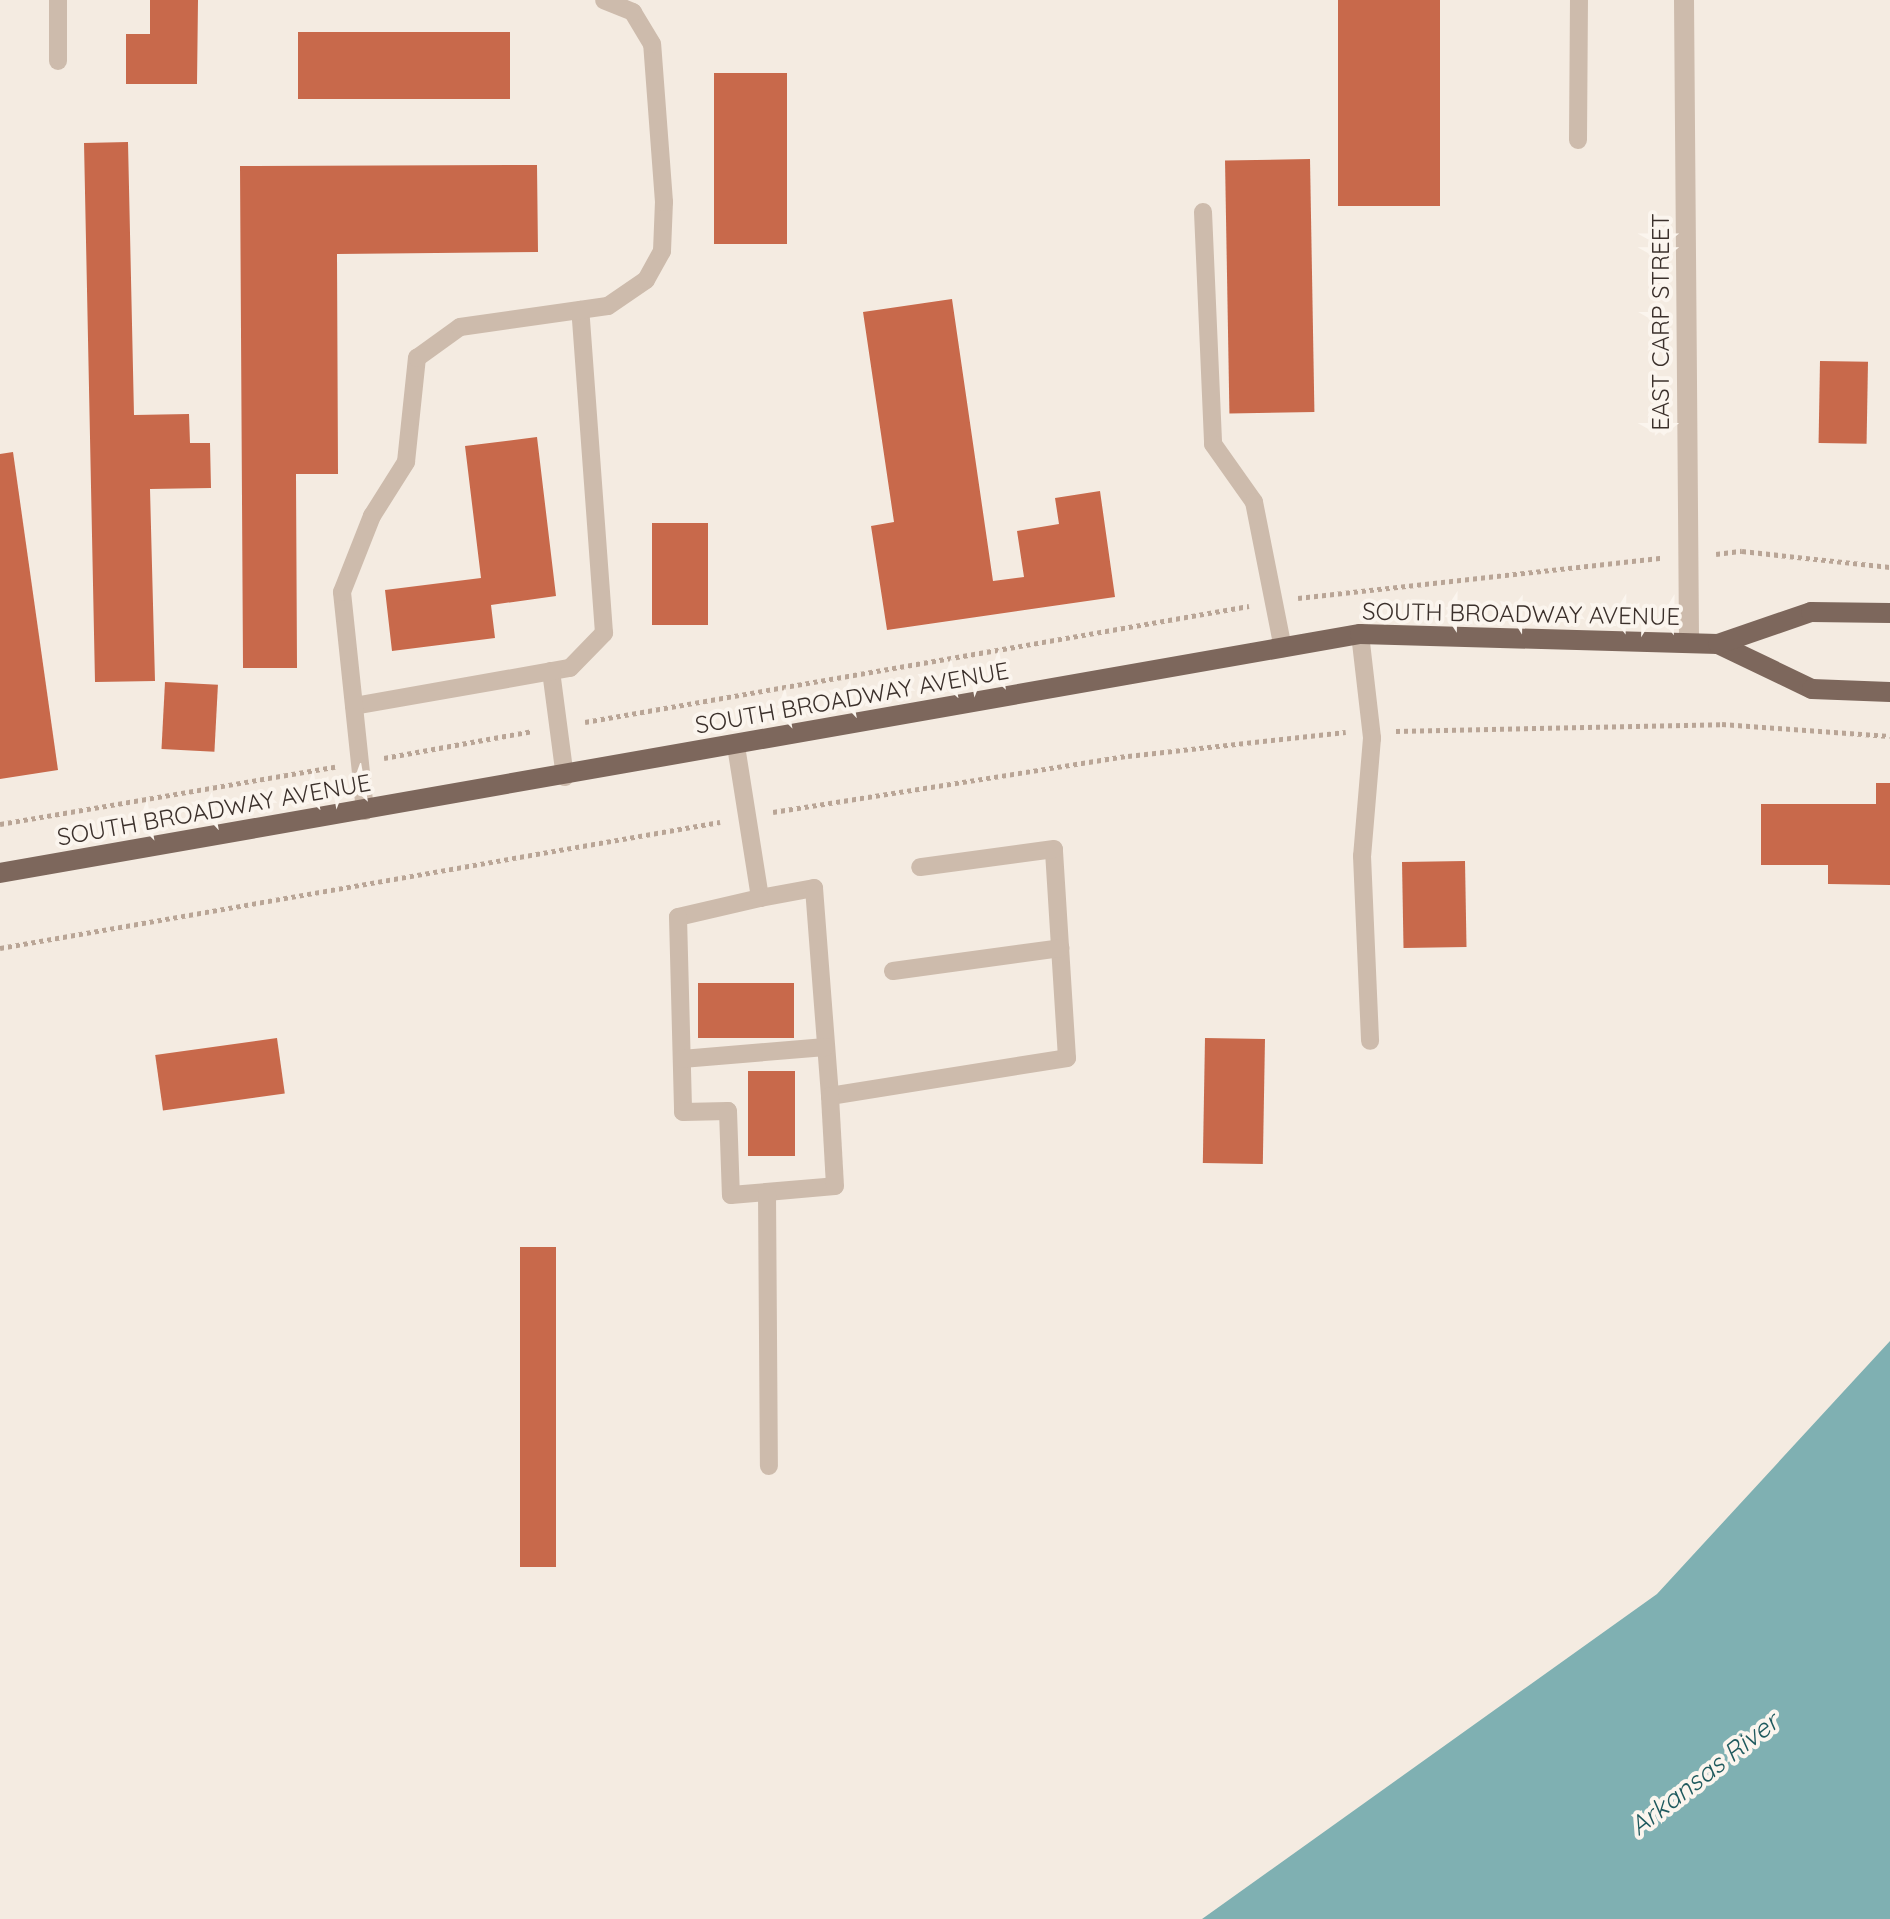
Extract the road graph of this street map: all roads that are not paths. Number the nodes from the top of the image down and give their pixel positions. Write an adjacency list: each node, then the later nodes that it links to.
1 (58, 0): 5 (lane)
2 (604, 0): 8 (lane)
3 (1579, 0): 6 (lane)
4 (1684, 0): 11 (street, EAST CARP STREET)
5 (58, 61)
6 (1578, 140)
7 (1203, 212): 13 (lane)
8 (580, 310): 14 (lane); 16 (lane)
9 (1890, 613): 12 (main road, SOUTH BROADWAY AVENUE)
10 (1360, 634): 11 (main road, SOUTH BROADWAY AVENUE); 13 (main road, SOUTH BROADWAY AVENUE); 25 (lane)
11 (1689, 643): 12 (main road, SOUTH BROADWAY AVENUE)
12 (1718, 644): 15 (main road, SOUTH BROADWAY AVENUE)
13 (1283, 648): 17 (main road, SOUTH BROADWAY AVENUE)
14 (551, 671): 16 (lane); 18 (lane)
15 (1890, 692)
16 (354, 706): 19 (lane)
17 (736, 746): 18 (main road, SOUTH BROADWAY AVENUE); 22 (lane)
18 (565, 777): 19 (main road, SOUTH BROADWAY AVENUE)
19 (365, 811): 21 (main road, SOUTH BROADWAY AVENUE)
20 (920, 867): 23 (lane)
21 (0, 873)
22 (760, 898): 26 (lane); 27 (lane)
23 (1060, 948): 24 (lane); 28 (lane)
24 (893, 971)
25 (1370, 1041)
26 (826, 1047): 27 (lane); 28 (lane)
27 (682, 1059): 29 (lane)
28 (830, 1096): 29 (lane)
29 (767, 1193): 30 (lane)
30 (769, 1466)

